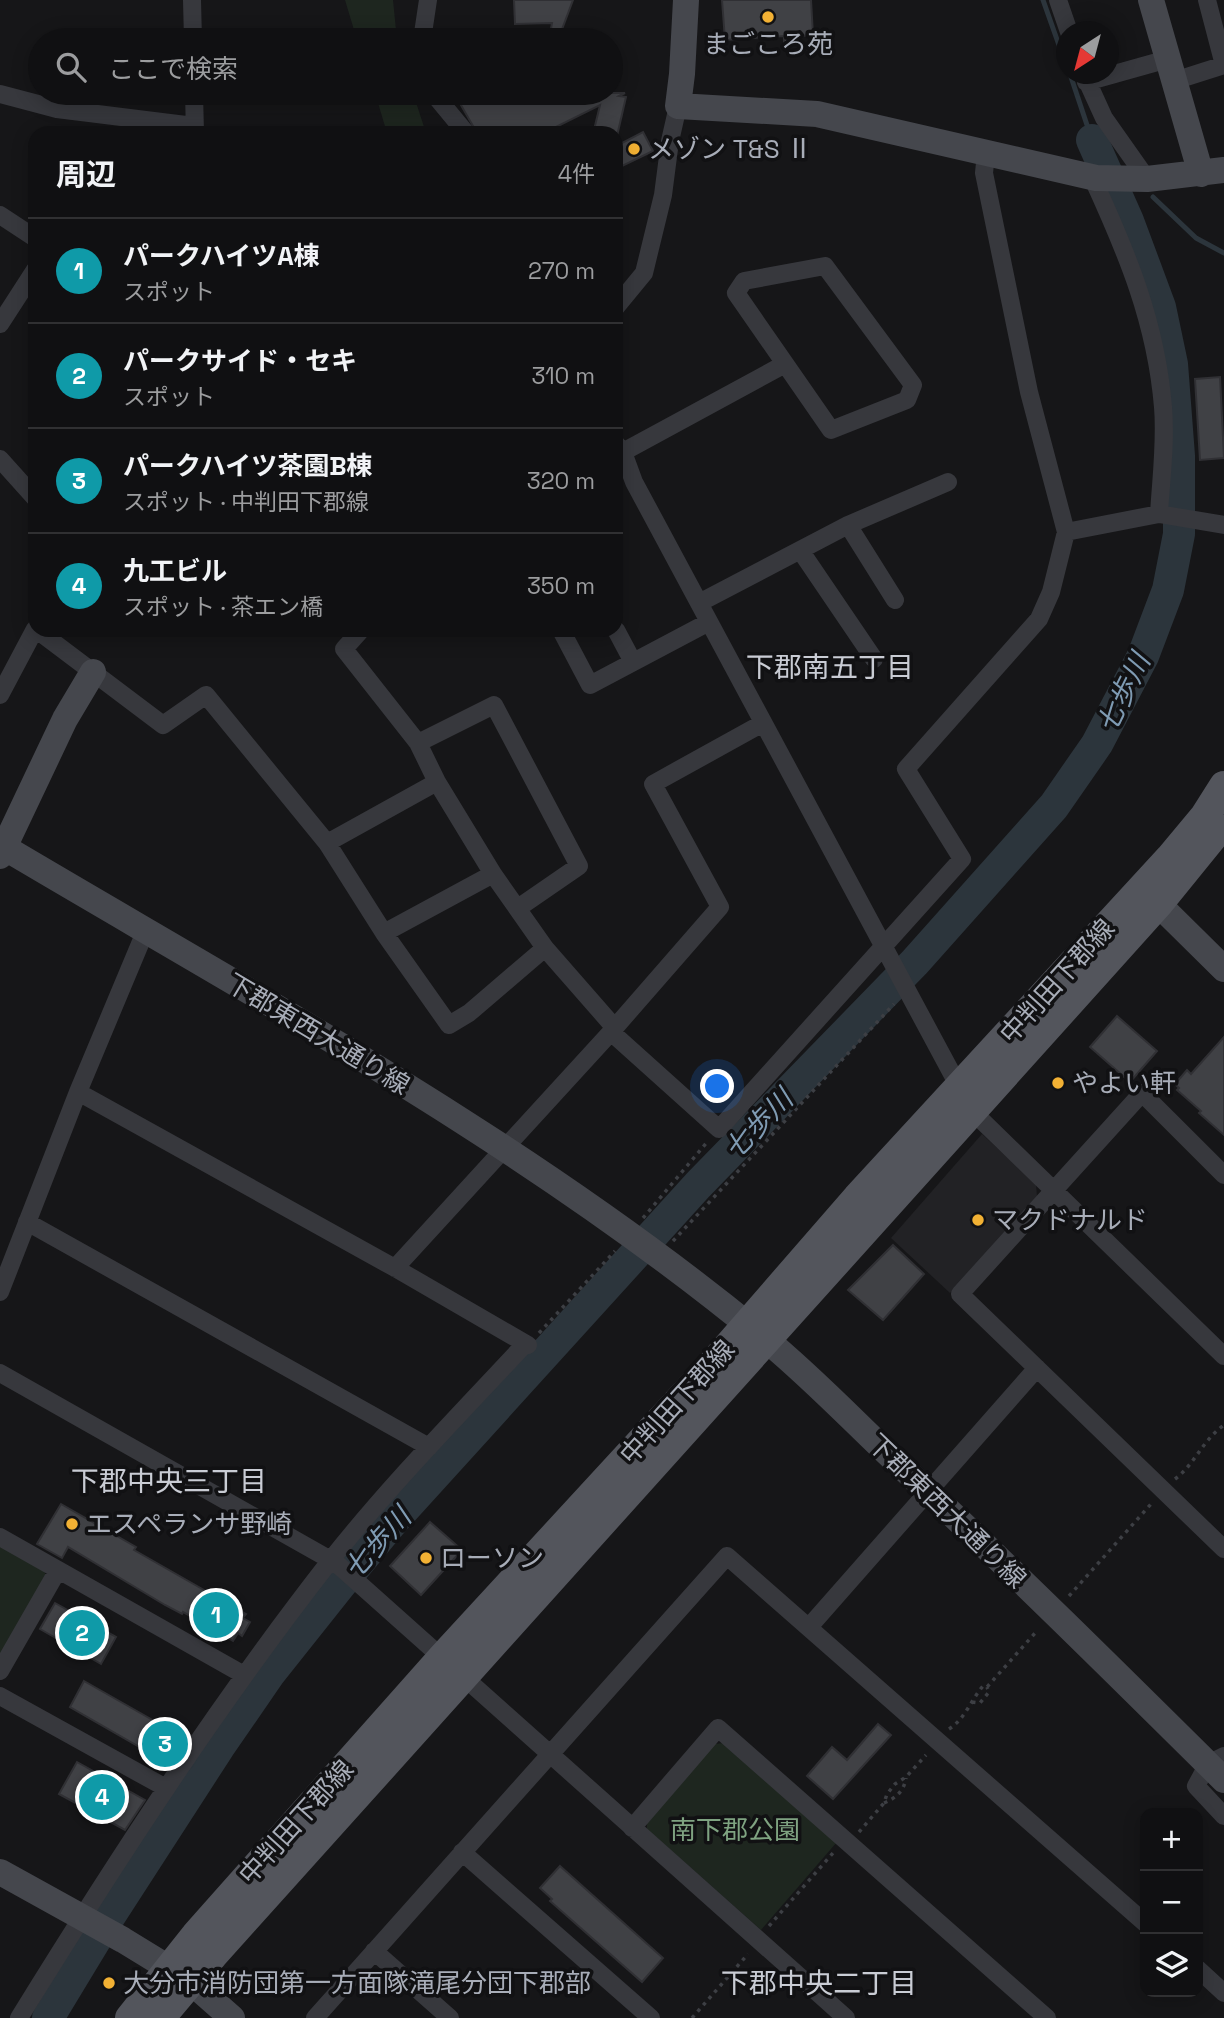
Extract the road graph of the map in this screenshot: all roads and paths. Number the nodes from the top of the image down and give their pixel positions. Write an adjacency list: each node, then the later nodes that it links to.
1 (192, 0): 8 (street)
2 (428, 0): 9 (street)
3 (686, 0): 18 (street)
4 (1058, 0): 7 (street)
5 (1151, 0): 10 (street)
6 (1207, 0): 10 (street)
7 (1065, 21)
8 (193, 28)
9 (424, 28)
10 (1171, 70): 11 (street); 23 (street)
11 (1119, 75)
12 (1088, 84): 25 (street)
13 (0, 94): 14 (street)
14 (28, 101)
15 (42, 105): 19 (street)
16 (194, 105): 20 (street)
17 (443, 105): 21 (street)
18 (678, 106): 22 (street); 29 (street)
19 (174, 126)
20 (195, 126)
21 (460, 126)
22 (986, 153): 24 (street); 40 (street)
23 (1212, 172): 25 (street)
24 (1094, 177): 25 (street); 37 (street)
25 (1135, 179)
26 (0, 215): 27 (street)
27 (28, 233)
28 (28, 281): 30 (street)
29 (623, 299)
30 (0, 324)
31 (785, 363): 31 (street); 32 (street)
32 (623, 446)
33 (623, 457): 43 (street)
34 (0, 459): 36 (street)
35 (948, 482): 38 (street)
36 (28, 490)
37 (1162, 514): 39 (street); 40 (street)
38 (848, 525): 41 (street); 42 (street)
39 (1224, 525)
40 (1066, 532): 67 (street)
41 (800, 550): 43 (street); 50 (street)
42 (895, 600)
43 (699, 603): 44 (street)
44 (709, 622): 51 (street); 54 (street)
45 (32, 637): 53 (street)
46 (46, 637): 52 (street)
47 (355, 637): 55 (street)
48 (565, 637): 51 (street)
49 (620, 637): 51 (street)
50 (874, 660)
51 (633, 662)
52 (93, 672): 59 (street); 60 (street)
53 (0, 695)
54 (763, 723): 67 (street); 70 (street)
55 (418, 743): 56 (street); 63 (street)
56 (437, 782): 59 (street); 61 (street)
57 (1224, 786): 62 (main road, 中判田下郡線)
58 (1224, 823): 62 (main road, 中判田下郡線)
59 (327, 843): 65 (street)
60 (1, 850): 64 (street, 下郡東西大通り線)
61 (493, 874): 63 (street); 65 (street)
62 (1150, 896): 68 (street); 72 (main road, 中判田下郡線)
63 (518, 908): 66 (street)
64 (145, 932): 71 (street); 74 (street, 下郡東西大通り線)
65 (384, 933): 66 (street)
66 (545, 948): 70 (street)
67 (886, 952): 69 (street); 73 (street)
68 (1224, 969)
69 (906, 988): 72 (street); 79 (path)
70 (613, 1030): 73 (street); 74 (street)
71 (78, 1092): 77 (street); 80 (street)
72 (966, 1100): 76 (street); 82 (main road, 中判田下郡線)
73 (719, 1129): 78 (path)
74 (505, 1148): 78 (street, 下郡東西大通り線); 80 (street)
75 (1222, 1170): 76 (street)
76 (1053, 1191): 84 (street); 85 (street)
77 (27, 1222): 81 (street); 88 (street)
78 (630, 1234): 79 (street, 下郡東西大通り線); 83 (path)
79 (665, 1249): 82 (street, 下郡東西大通り線)
80 (395, 1268): 83 (street)
81 (0, 1292)
82 (757, 1332): 90 (street, 下郡東西大通り線); 99 (main road, 中判田下郡線)
83 (526, 1345): 88 (street)
84 (1224, 1356)
85 (1037, 1368): 90 (street); 93 (street)
86 (0, 1373): 94 (street)
87 (1224, 1425): 89 (path)
88 (429, 1447): 94 (street)
89 (1167, 1483)
90 (928, 1491): 97 (street); 108 (street, 下郡東西大通り線)
91 (1157, 1497): 96 (path)
92 (0, 1537): 95 (street)
93 (1224, 1549)
94 (333, 1561): 99 (street); 101 (street)
95 (58, 1570): 100 (street); 101 (street)
96 (1069, 1596)
97 (809, 1627): 107 (street); 119 (street)
98 (1036, 1632): 102 (path)
99 (452, 1668): 107 (street); 124 (main road, 中判田下郡線)
100 (0, 1671)
101 (244, 1675): 110 (street)
102 (987, 1687): 104 (path); 104 (path)
103 (0, 1696): 110 (street)
104 (972, 1702): 105 (path)
105 (944, 1736)
106 (929, 1751): 109 (path)
107 (549, 1755): 113 (street); 116 (street)
108 (1219, 1767): 112 (street)
109 (906, 1777): 111 (path); 111 (path)
110 (166, 1788): 118 (street)
111 (884, 1803): 114 (path)
112 (1224, 1816)
113 (632, 1828): 134 (street); 135 (street)
114 (855, 1836)
115 (840, 1844): 120 (path)
116 (462, 1852): 122 (street); 132 (street)
117 (0, 1872): 118 (street)
118 (83, 1918): 124 (street); 126 (street)
119 (1140, 1919)
120 (763, 1933)
121 (755, 1945): 133 (path)
122 (374, 1951): 130 (street); 131 (street)
123 (1203, 1974): 125 (street)
124 (180, 1975): 127 (main road, 中判田下郡線); 128 (main road, 中判田下郡線); 129 (street)
125 (1224, 1993)
126 (19, 2018)
127 (130, 2018)
128 (160, 2018)
129 (232, 2018)
130 (315, 2018)
131 (450, 2018)
132 (651, 2018)
133 (692, 2018)
134 (846, 2018)
135 (1047, 2018)

